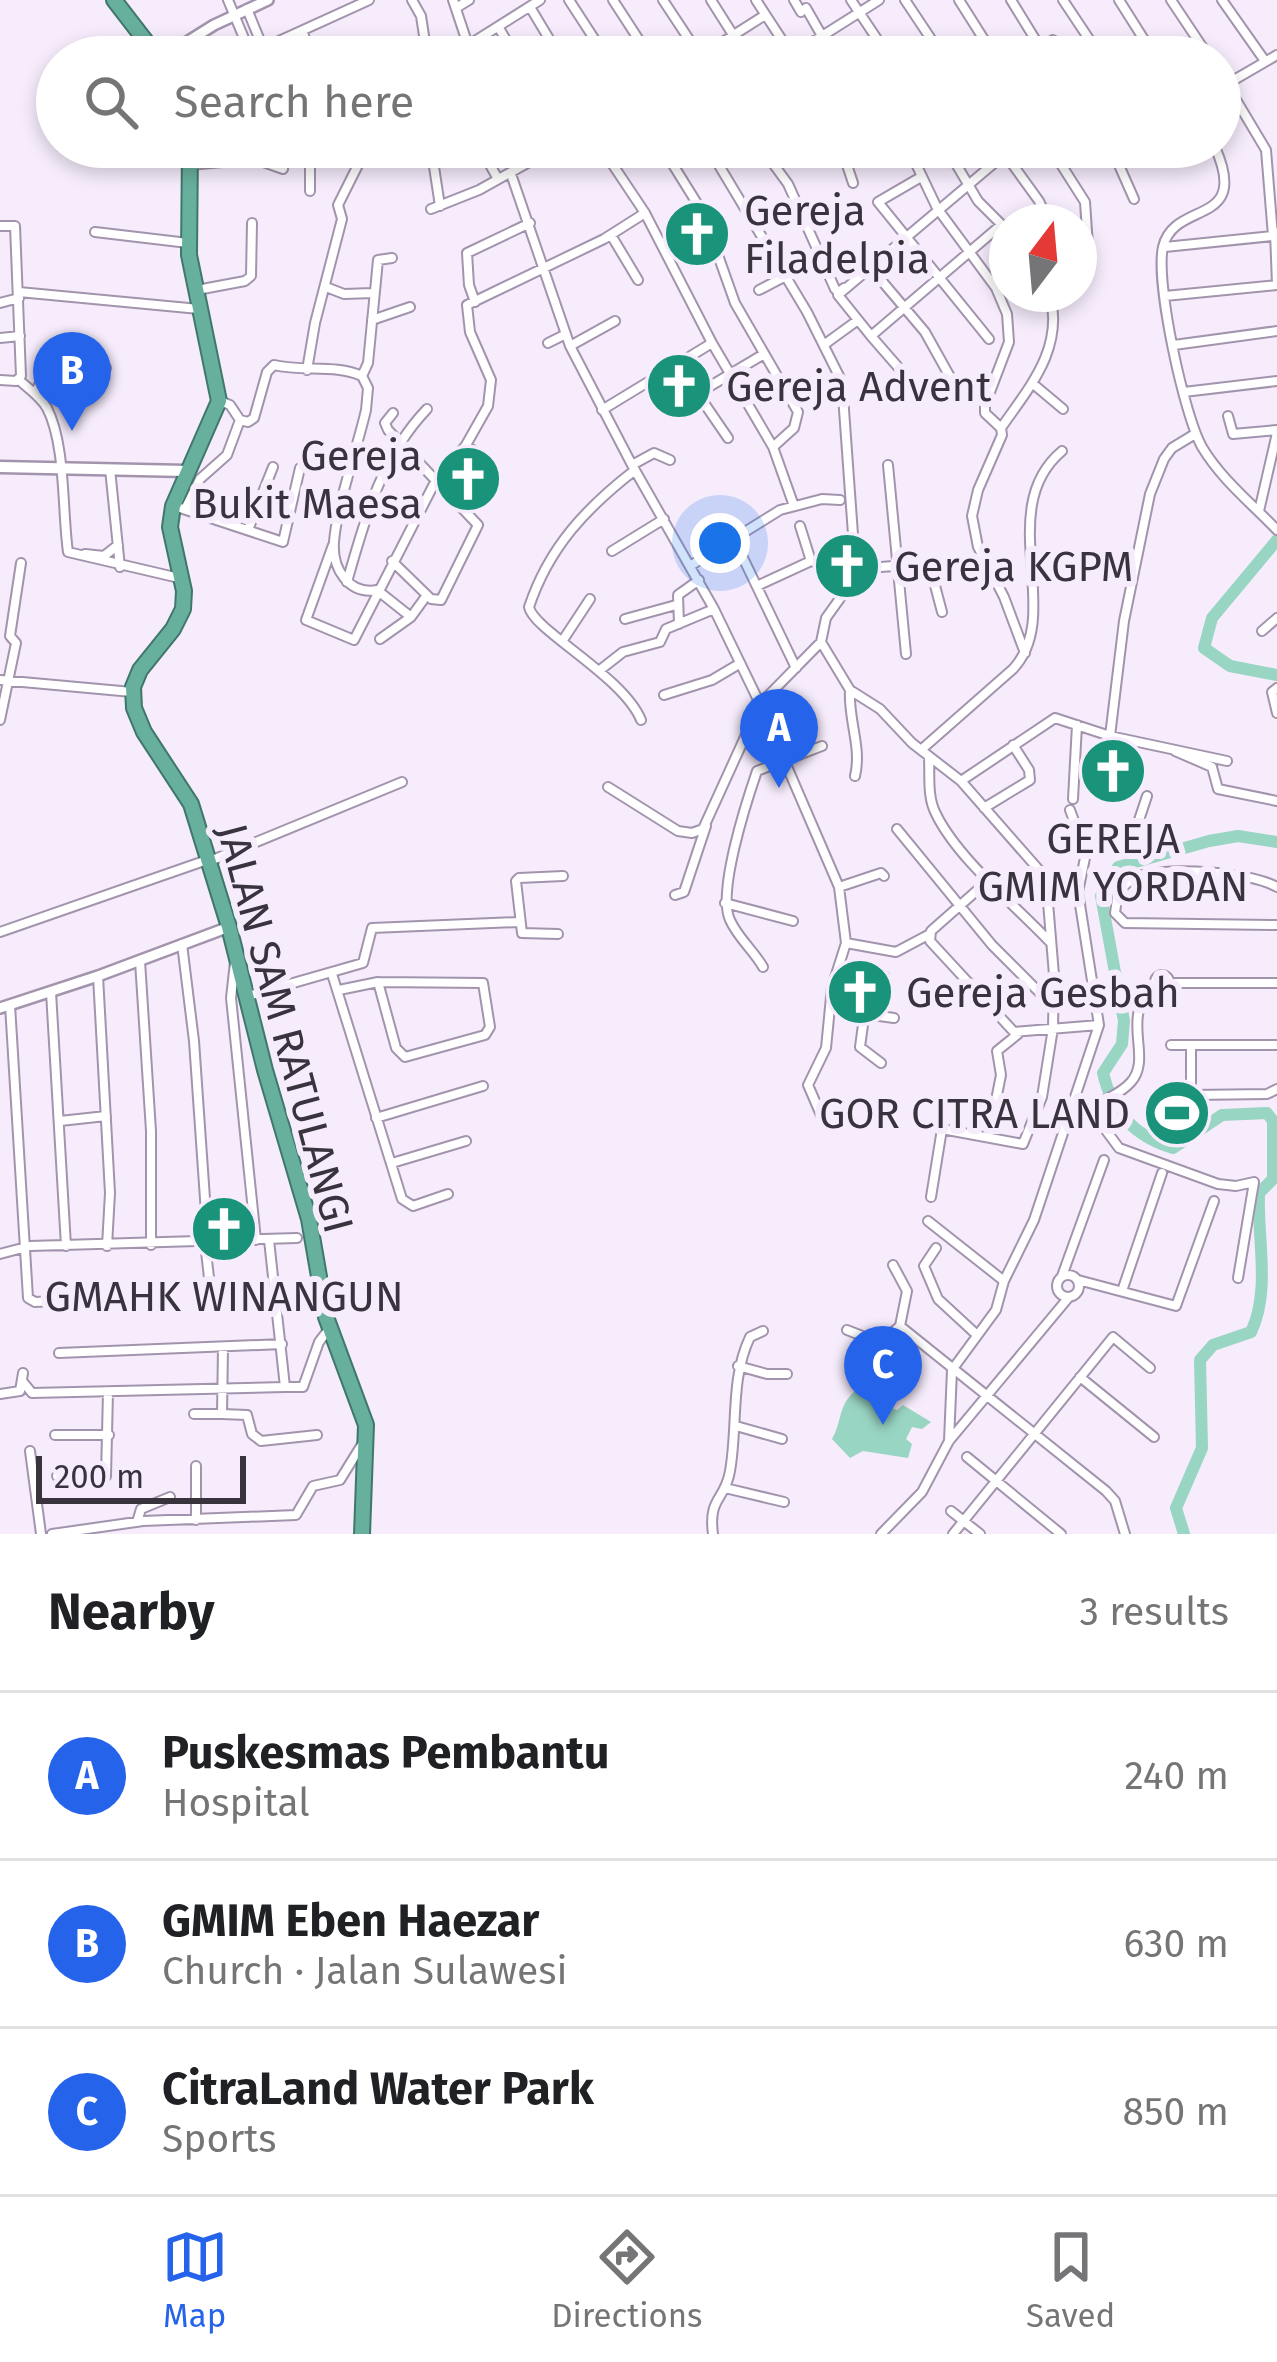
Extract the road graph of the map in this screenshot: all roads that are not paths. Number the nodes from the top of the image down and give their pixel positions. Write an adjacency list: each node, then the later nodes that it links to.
1 (114, 0): 32 (highway)
2 (228, 0): 27 (street)
3 (268, 0): 25 (street)
4 (369, 0): 30 (street)
5 (412, 0): 38 (street)
6 (469, 0): 23 (street)
7 (540, 0): 24 (street)
8 (569, 0): 43 (street)
9 (614, 0): 44 (street)
10 (663, 0): 45 (street)
11 (711, 0): 31 (street)
12 (756, 0): 28 (street)
13 (794, 0): 49 (street)
14 (851, 0): 26 (street)
15 (878, 0): 26 (street)
16 (905, 0): 51 (street)
17 (959, 0): 52 (street)
18 (1011, 0): 53 (street)
19 (1063, 0): 54 (street)
20 (1119, 0): 55 (street)
21 (1171, 0): 56 (street)
22 (1222, 0): 58 (street)
23 (454, 4): 39 (street)
24 (530, 7): 29 (street); 42 (street)
25 (247, 9): 27 (street); 35 (street)
26 (860, 13): 49 (street); 50 (street)
27 (235, 14): 33 (street); 34 (street)
28 (765, 15): 31 (street); 48 (street)
29 (499, 28): 40 (street); 41 (street)
30 (303, 33): 36 (street); 37 (street)
31 (733, 33): 46 (street); 47 (street)
32 (144, 36)
33 (197, 36)
34 (243, 36)
35 (258, 36)
36 (296, 36)
37 (304, 36)
38 (424, 36)
39 (464, 36)
40 (485, 36)
41 (504, 36)
42 (547, 36)
43 (592, 36)
44 (637, 36)
45 (686, 36)
46 (729, 36)
47 (735, 36)
48 (779, 36)
49 (824, 36)
50 (875, 36)
51 (929, 36)
52 (982, 36)
53 (1033, 36)
54 (1087, 36)
55 (1142, 36)
56 (1195, 36)
57 (1277, 55): 58 (street)
58 (1265, 62): 59 (street)
59 (1241, 76)
60 (1241, 107): 96 (street)
61 (189, 168): 101 (highway)
62 (280, 168): 80 (street)
63 (310, 168): 86 (street)
64 (356, 168): 112 (street)
65 (432, 168): 83 (street)
66 (492, 168): 83 (street)
67 (521, 168): 81 (street)
68 (616, 168): 92 (street)
69 (675, 168): 138 (street)
70 (720, 168): 107 (street)
71 (776, 168): 110 (street)
72 (848, 168): 84 (street)
73 (918, 168): 82 (street)
74 (958, 168): 85 (street)
75 (984, 168): 85 (street)
76 (1015, 168): 88 (street)
77 (1063, 168): 89 (street)
78 (1121, 168): 87 (street)
79 (1222, 168): 102 (street)
80 (283, 169)
81 (511, 174): 83 (street); 94 (street)
82 (922, 177): 90 (street); 98 (street)
83 (498, 179)
84 (853, 183)
85 (968, 184): 90 (street); 91 (street)
86 (310, 191)
87 (1135, 199)
88 (1040, 204)
89 (1085, 204)
90 (937, 208): 98 (street); 103 (street)
91 (989, 209)
92 (645, 213): 99 (street); 134 (street)
93 (252, 223): 113 (street)
94 (530, 223): 106 (street); 118 (street)
95 (0, 226): 116 (street)
96 (1275, 231): 102 (street); 111 (street)
97 (94, 232): 101 (street)
98 (905, 235): 105 (street); 108 (street)
99 (611, 236): 106 (street); 109 (street)
100 (989, 238): 103 (street)
101 (188, 243): 113 (highway)
102 (1163, 247): 117 (street)
103 (971, 252): 108 (street); 150 (street)
104 (392, 258): 115 (street)
105 (870, 266): 110 (street); 121 (street)
106 (544, 270): 118 (street); 128 (street)
107 (786, 276): 114 (street); 135 (street)
108 (937, 277): 121 (street); 132 (street)
109 (638, 280)
110 (856, 280): 125 (street)
111 (1277, 284): 117 (street)
112 (326, 287): 115 (street); 141 (street)
113 (195, 290): 122 (highway)
114 (759, 290)
115 (373, 293): 124 (street)
116 (19, 295): 119 (street); 122 (street); 129 (street)
117 (1165, 296): 136 (street)
118 (475, 302): 163 (street)
119 (0, 303)
120 (410, 307): 124 (street)
121 (904, 308): 130 (street); 150 (street)
122 (200, 309): 151 (highway)
123 (1051, 312): 147 (street)
124 (372, 320): 143 (street)
125 (858, 320): 130 (street); 135 (street)
126 (615, 322): 137 (street)
127 (1277, 331): 136 (street)
128 (566, 334): 133 (street); 137 (street)
129 (20, 336): 131 (street); 145 (street)
130 (871, 336): 139 (street)
131 (0, 338)
132 (989, 339)
133 (548, 343)
134 (712, 343): 142 (street); 154 (street)
135 (825, 344): 197 (street)
136 (1174, 345): 148 (street)
137 (571, 346): 154 (street)
138 (764, 354): 142 (street); 164 (street)
139 (898, 367)
140 (106, 368): 149 (street)
141 (307, 370): 143 (street); 157 (street)
142 (731, 374): 161 (street); 164 (street)
143 (362, 376): 187 (street)
144 (0, 380): 145 (street)
145 (20, 380): 149 (street)
146 (1277, 381): 148 (street)
147 (1032, 383): 153 (street); 158 (street)
148 (1184, 392): 160 (street)
149 (34, 394): 169 (street)
150 (986, 400): 158 (street)
151 (219, 401): 157 (street); 175 (highway)
152 (427, 409): 162 (street)
153 (1063, 409)
154 (602, 410): 174 (street)
155 (393, 412): 162 (street)
156 (1228, 416): 159 (street)
157 (240, 419): 179 (street)
158 (1001, 428): 217 (street)
159 (1277, 432): 180 (street)
160 (1196, 434): 180 (street); 232 (street)
161 (728, 439)
162 (398, 440): 176 (street); 200 (street)
163 (466, 445): 167 (street); 176 (street)
164 (773, 447): 178 (street)
165 (1062, 452): 217 (street)
166 (670, 460): 174 (street)
167 (489, 464)
168 (888, 465): 193 (street)
169 (58, 466): 170 (main road); 172 (main road); 189 (street)
170 (0, 467)
171 (272, 467): 183 (street)
172 (110, 468): 175 (main road); 186 (street)
173 (300, 468): 183 (street)
174 (633, 468): 181 (street); 215 (street)
175 (186, 472): 179 (highway)
176 (435, 482): 190 (street); 203 (street)
177 (840, 500): 178 (street)
178 (794, 506): 185 (street)
179 (179, 507): 183 (street); 198 (highway)
180 (1259, 511): 184 (street)
181 (664, 519): 188 (street); 194 (street)
182 (800, 526): 191 (street)
183 (248, 530)
184 (1277, 530)
185 (733, 537): 194 (street); 201 (street)
186 (118, 545): 189 (street); 195 (street)
187 (333, 545): 200 (street); 202 (street)
188 (612, 551)
189 (69, 552): 195 (street)
190 (392, 561): 202 (street); 203 (street)
191 (811, 561): 196 (street); 201 (street)
192 (21, 563): 213 (street)
193 (896, 565): 197 (street); 207 (street); 218 (street)
194 (690, 566): 199 (street)
195 (120, 567): 198 (street)
196 (839, 569)
197 (857, 569): 216 (street)
198 (180, 578): 225 (highway)
199 (699, 580): 205 (street); 206 (street)
200 (346, 584): 202 (street)
201 (758, 586): 220 (street)
202 (377, 590): 208 (street)
203 (428, 595): 208 (street)
204 (590, 599): 215 (street)
205 (676, 605): 210 (street); 211 (street)
206 (714, 609): 211 (street); 219 (street)
207 (942, 612)
208 (411, 616): 214 (street)
209 (1277, 618): 212 (street)
210 (625, 619)
211 (679, 624): 221 (street)
212 (1262, 631)
213 (5, 636): 222 (street)
214 (380, 639)
215 (563, 640): 221 (street)
216 (821, 642): 220 (street); 224 (street)
217 (1024, 653): 236 (street)
218 (906, 654)
219 (739, 664): 226 (street); 227 (street)
220 (796, 668): 227 (street)
221 (601, 670): 230 (street)
222 (4, 680): 225 (street); 229 (street)
223 (1277, 688): 228 (street)
224 (850, 690): 236 (street); 239 (street)
225 (132, 692): 251 (highway, JALAN SAM RATULANGI)
226 (664, 695)
227 (760, 704): 237 (street); 248 (street)
228 (1277, 713)
229 (0, 720)
230 (640, 720)
231 (1078, 725): 232 (street); 233 (street); 244 (street)
232 (1110, 736): 235 (street)
233 (1013, 745): 240 (street); 246 (street)
234 (823, 746): 237 (street)
235 (1174, 749): 238 (street); 245 (street)
236 (926, 753): 240 (street); 254 (street)
237 (782, 759): 255 (street); 258 (street)
238 (1227, 761)
239 (855, 776)
240 (961, 781): 246 (street)
241 (402, 782): 251 (street)
242 (608, 787): 248 (street)
243 (1147, 796): 250 (street)
244 (1072, 799)
245 (1277, 801)
246 (984, 808): 267 (street)
247 (1070, 810): 250 (street)
248 (707, 824): 257 (street)
249 (898, 830): 259 (street)
250 (1084, 843): 287 (street)
251 (209, 861): 263 (highway, JALAN SAM RATULANGI); 264 (street)
252 (563, 876): 261 (street)
253 (884, 876): 255 (street)
254 (990, 880): 259 (street); 267 (street)
255 (838, 887): 269 (street)
256 (1277, 887): 262 (street)
257 (675, 895)
258 (724, 903): 260 (street); 273 (street)
259 (959, 907): 266 (street); 284 (street)
260 (793, 921)
261 (519, 922): 265 (street); 275 (street)
262 (1277, 925)
263 (229, 927): 268 (street); 271 (highway, JALAN SAM RATULANGI)
264 (0, 932)
265 (558, 934)
266 (928, 935): 269 (street); 289 (street)
267 (1050, 942): 284 (street)
268 (182, 943): 270 (street); 316 (street)
269 (846, 943): 272 (street)
270 (140, 961): 276 (street); 317 (street)
271 (238, 961): 282 (highway, JALAN SAM RATULANGI); 314 (street)
272 (839, 967): 274 (street); 301 (street)
273 (764, 968)
274 (869, 973): 277 (street); 285 (street)
275 (332, 974): 280 (street); 282 (street)
276 (98, 976): 281 (street); 302 (street)
277 (884, 976)
278 (378, 982): 278 (street); 280 (street)
279 (1277, 983): 298 (street)
280 (339, 990): 303 (street)
281 (51, 992): 283 (street); 304 (street)
282 (247, 997): 333 (highway, JALAN SAM RATULANGI)
283 (5, 1006): 318 (street)
284 (1053, 1006): 288 (street)
285 (865, 1014): 286 (street); 293 (street)
286 (894, 1018)
287 (1099, 1025): 288 (street); 300 (street)
288 (1053, 1028): 289 (street); 310 (street)
289 (1018, 1034): 297 (street)
290 (1171, 1045): 291 (street)
291 (1192, 1045): 292 (street); 296 (street)
292 (1277, 1045)
293 (881, 1063)
294 (483, 1086): 303 (street)
295 (1277, 1089): 296 (street)
296 (1192, 1095): 299 (street)
297 (996, 1100)
298 (1092, 1104): 300 (street); 325 (street)
299 (1191, 1112)
300 (1070, 1113): 327 (street)
301 (821, 1115)
302 (106, 1116): 304 (street); 320 (street)
303 (376, 1118): 307 (street)
304 (60, 1120): 319 (street)
305 (466, 1141): 307 (street)
306 (1104, 1160): 324 (street)
307 (392, 1163): 309 (street)
308 (1162, 1173): 329 (street)
309 (448, 1194)
310 (931, 1197)
311 (1214, 1201): 329 (street)
312 (928, 1221): 327 (street)
313 (297, 1238): 315 (street)
314 (256, 1240): 315 (street); 316 (street)
315 (269, 1240): 328 (street)
316 (206, 1242): 317 (street); 328 (street)
317 (152, 1245): 320 (street)
318 (28, 1246): 319 (street); 322 (street); 331 (street)
319 (66, 1246): 320 (street)
320 (107, 1246)
321 (936, 1248): 336 (street)
322 (0, 1254)
323 (893, 1265): 332 (street)
324 (1062, 1276): 326 (street); 330 (street)
325 (1238, 1278)
326 (1078, 1280): 329 (street); 330 (street)
327 (1004, 1281): 336 (street)
328 (275, 1291): 337 (street)
329 (1122, 1291)
330 (1069, 1298): 349 (street)
331 (55, 1301)
332 (900, 1326): 335 (street); 342 (street)
333 (329, 1328): 345 (street); 358 (highway, JALAN SAM RATULANGI)
334 (763, 1330): 340 (street)
335 (847, 1330)
336 (977, 1335): 342 (street)
337 (282, 1344): 338 (street); 345 (street)
338 (223, 1347): 339 (street); 346 (street)
339 (59, 1353)
340 (738, 1366): 343 (street); 352 (street)
341 (1150, 1368): 344 (street)
342 (952, 1370): 349 (street); 360 (street)
343 (788, 1374)
344 (1080, 1377): 353 (street); 357 (street)
345 (285, 1387): 346 (street)
346 (223, 1388): 347 (street); 351 (street)
347 (108, 1392): 348 (street); 355 (street)
348 (0, 1394)
349 (987, 1397): 353 (street); 360 (street)
350 (194, 1414): 351 (street)
351 (223, 1414): 356 (street)
352 (736, 1426): 359 (street); 366 (street)
353 (1033, 1434): 365 (street); 381 (street)
354 (56, 1435): 355 (street)
355 (109, 1435): 364 (street)
356 (317, 1436)
357 (1154, 1437)
358 (367, 1438): 370 (street); 375 (highway, JALAN SAM RATULANGI)
359 (782, 1439)
360 (949, 1442): 377 (street)
361 (30, 1450): 373 (street)
362 (967, 1457): 365 (street)
363 (196, 1466): 370 (street)
364 (57, 1476)
365 (997, 1481): 371 (street); 380 (street)
366 (725, 1488): 368 (street); 376 (street)
367 (170, 1496): 372 (street)
368 (784, 1502)
369 (951, 1511): 371 (street)
370 (196, 1520): 372 (street)
371 (964, 1521): 378 (street); 379 (street)
372 (136, 1522): 374 (street)
373 (41, 1534)
374 (52, 1534)
375 (362, 1534)
376 (713, 1534)
377 (881, 1534)
378 (953, 1534)
379 (980, 1534)
380 (1061, 1534)
381 (1125, 1534)

